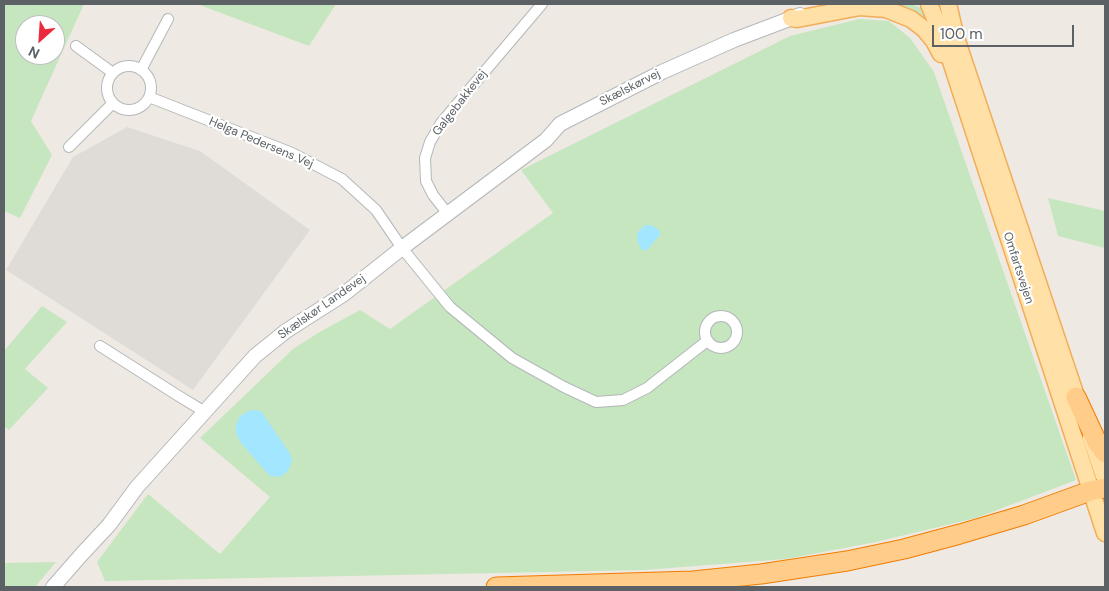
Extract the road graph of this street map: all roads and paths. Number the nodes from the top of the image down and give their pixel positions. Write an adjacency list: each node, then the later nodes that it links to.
1 (542, 4): 14 (street, Galgebakkevej)
2 (835, 4): 5 (street, Skælskørvej)
3 (929, 4): 12 (main road, Omfartsvejen)
4 (948, 4): 18 (main road, Omfartsvejen)
5 (791, 18): 12 (main road); 14 (street, Skælskørvej)
6 (168, 19): 8 (street)
7 (76, 46): 9 (street)
8 (140, 70): 9 (street); 10 (street)
9 (113, 73): 11 (street)
10 (149, 97): 11 (street); 15 (street, Helga Pedersens Vej)
11 (113, 103): 13 (street)
12 (968, 117): 22 (main road, Omfartsvejen)
13 (70, 148)
14 (448, 214): 15 (street, Skælskør Landevej)
15 (402, 248): 16 (street, Helga Pedersens Vej); 19 (street, Skælskør Landevej)
16 (708, 341)
17 (100, 346): 19 (street)
18 (1076, 397): 20 (highway); 21 (main road, Omfartsvejen)
19 (205, 412): 25 (street, Skælskør Landevej)
20 (1105, 453)
21 (1105, 479)
22 (1098, 489): 23 (main road); 24 (main road, Omfartsvejen); 26 (highway)
23 (1105, 504)
24 (1105, 533)
25 (54, 587)
26 (496, 587)

